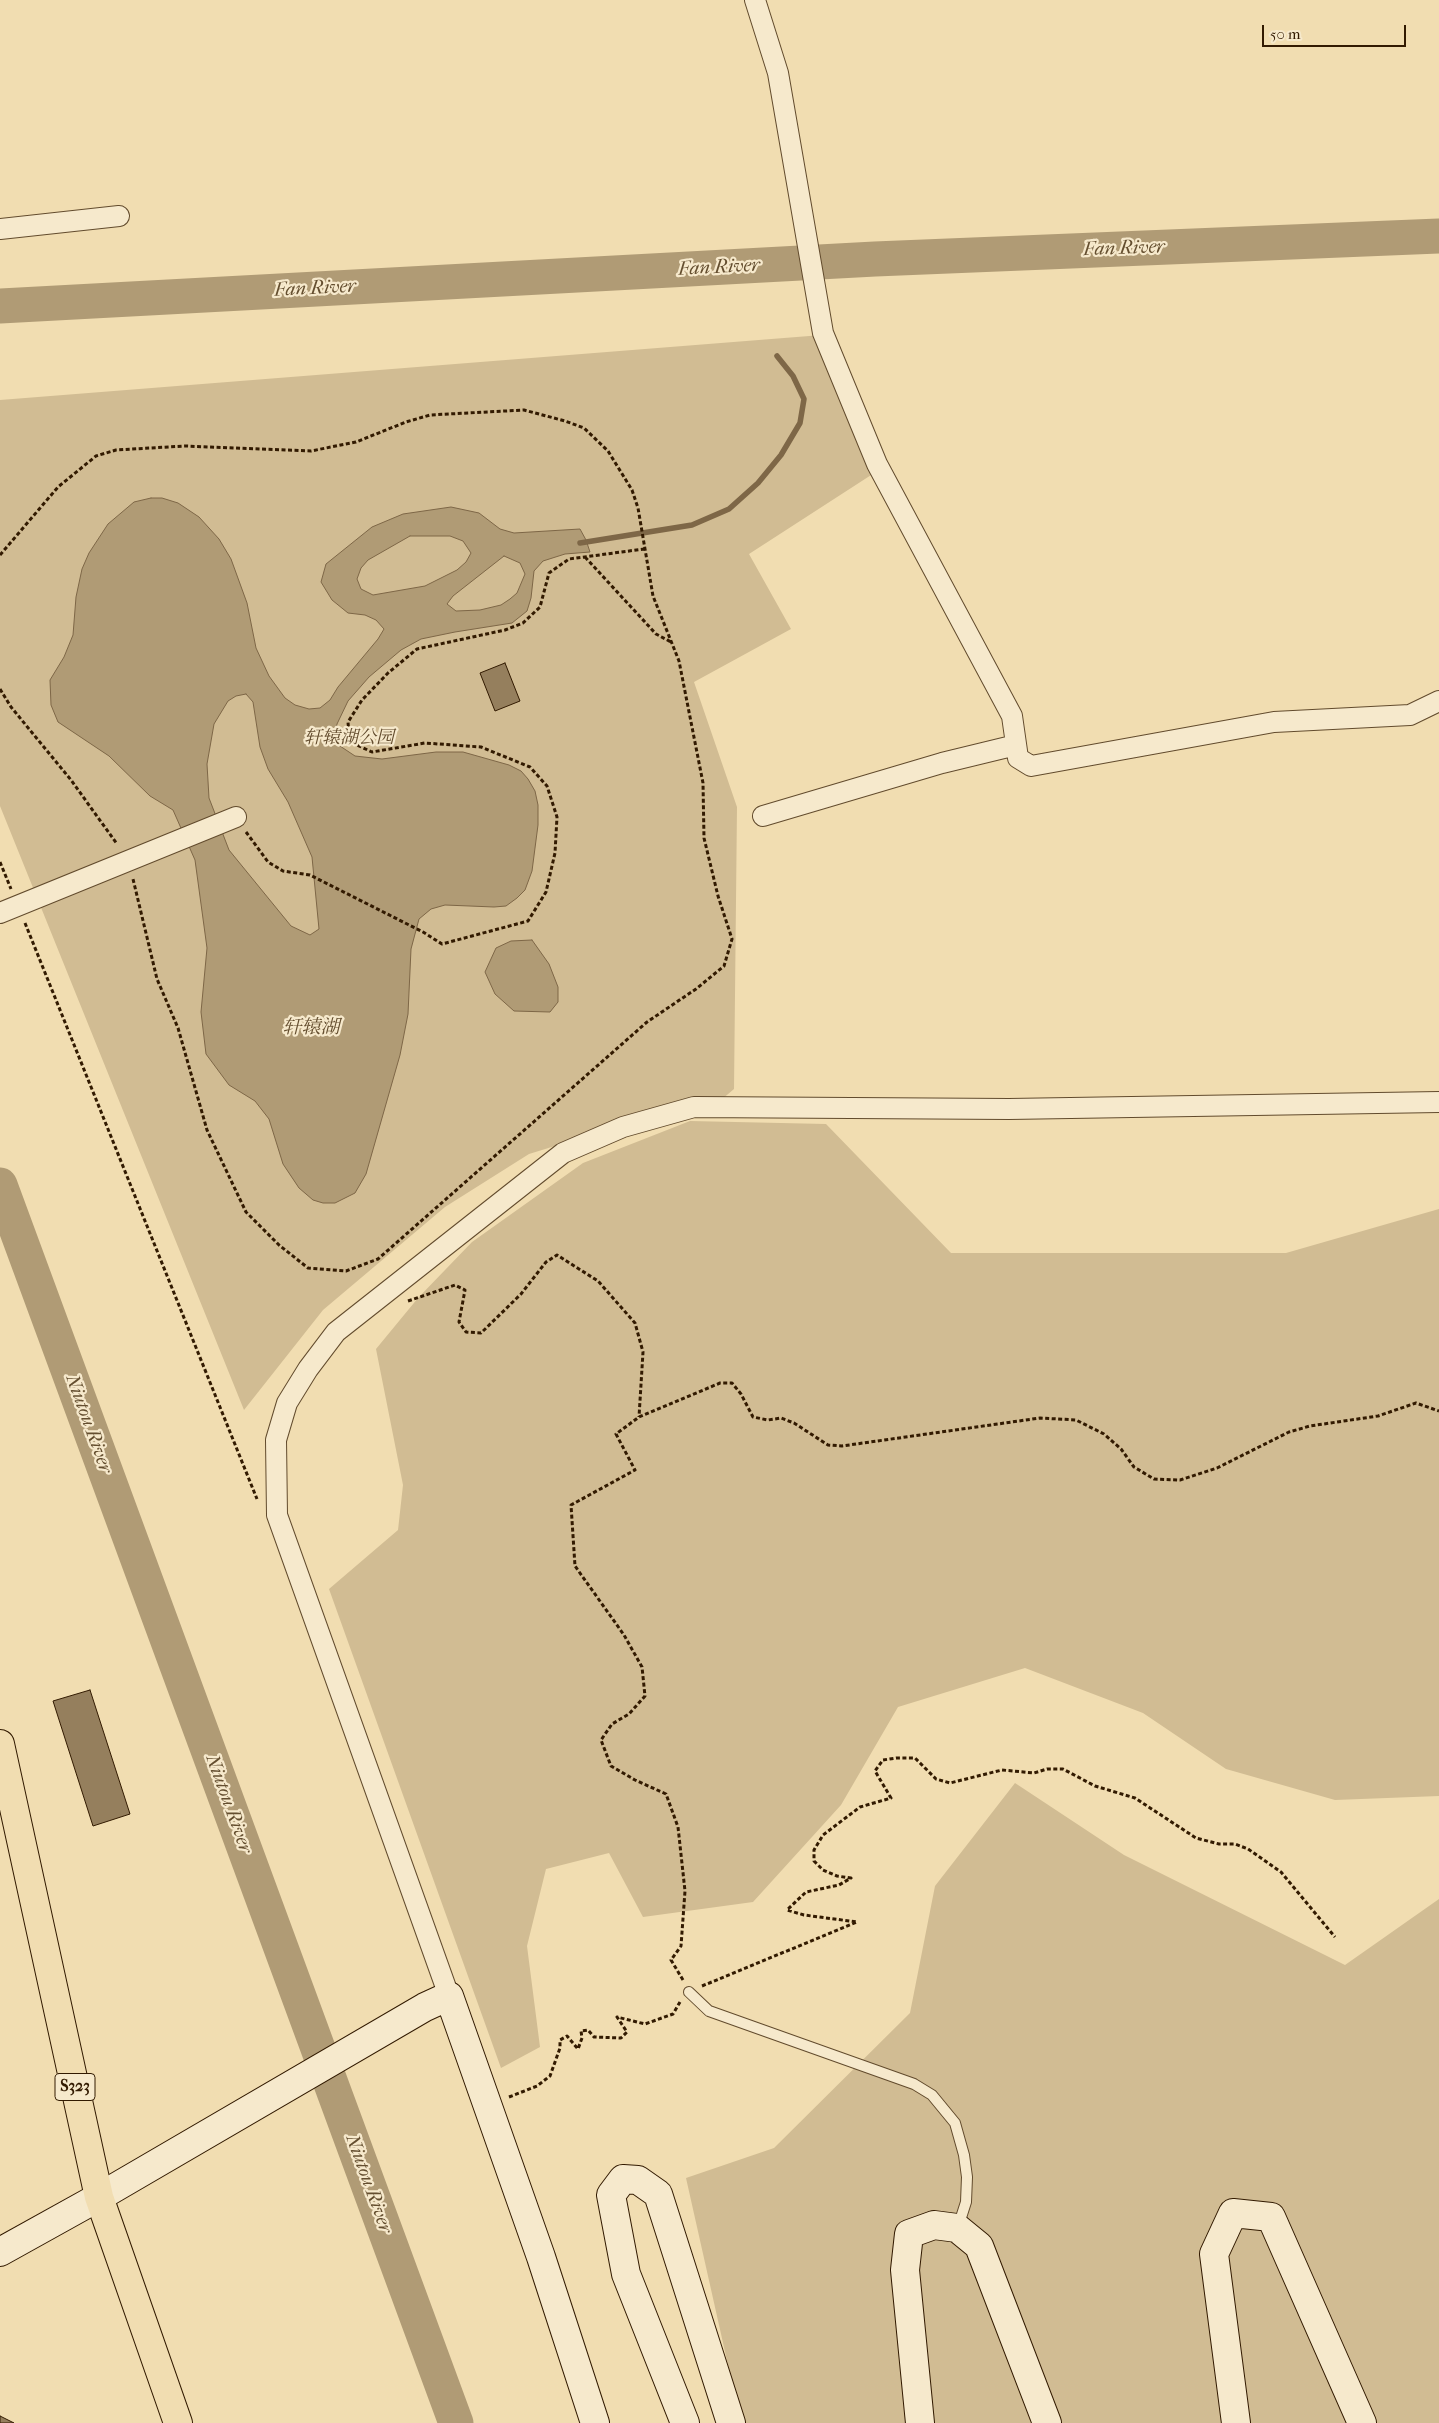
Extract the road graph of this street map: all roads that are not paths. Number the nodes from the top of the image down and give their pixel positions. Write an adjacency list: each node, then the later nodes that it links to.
1 (755, 0): 5 (street)
2 (119, 216): 3 (street)
3 (0, 229)
4 (1439, 701): 5 (street)
5 (1016, 744): 6 (street)
6 (763, 816)
7 (236, 817): 8 (street)
8 (9, 909)
9 (1439, 1102): 12 (street)
10 (0, 1744): 13 (main road, S323)
11 (690, 1992): 14 (lane)
12 (437, 2002): 13 (street); 17 (street)
13 (99, 2197): 15 (street); 16 (main road, S323)
14 (957, 2228): 20 (street); 21 (street)
15 (0, 2252)
16 (178, 2423)
17 (595, 2423)
18 (685, 2423): 19 (street)
19 (731, 2423)
20 (920, 2423)
21 (1046, 2423)
22 (1236, 2423): 23 (street)
23 (1362, 2423)

